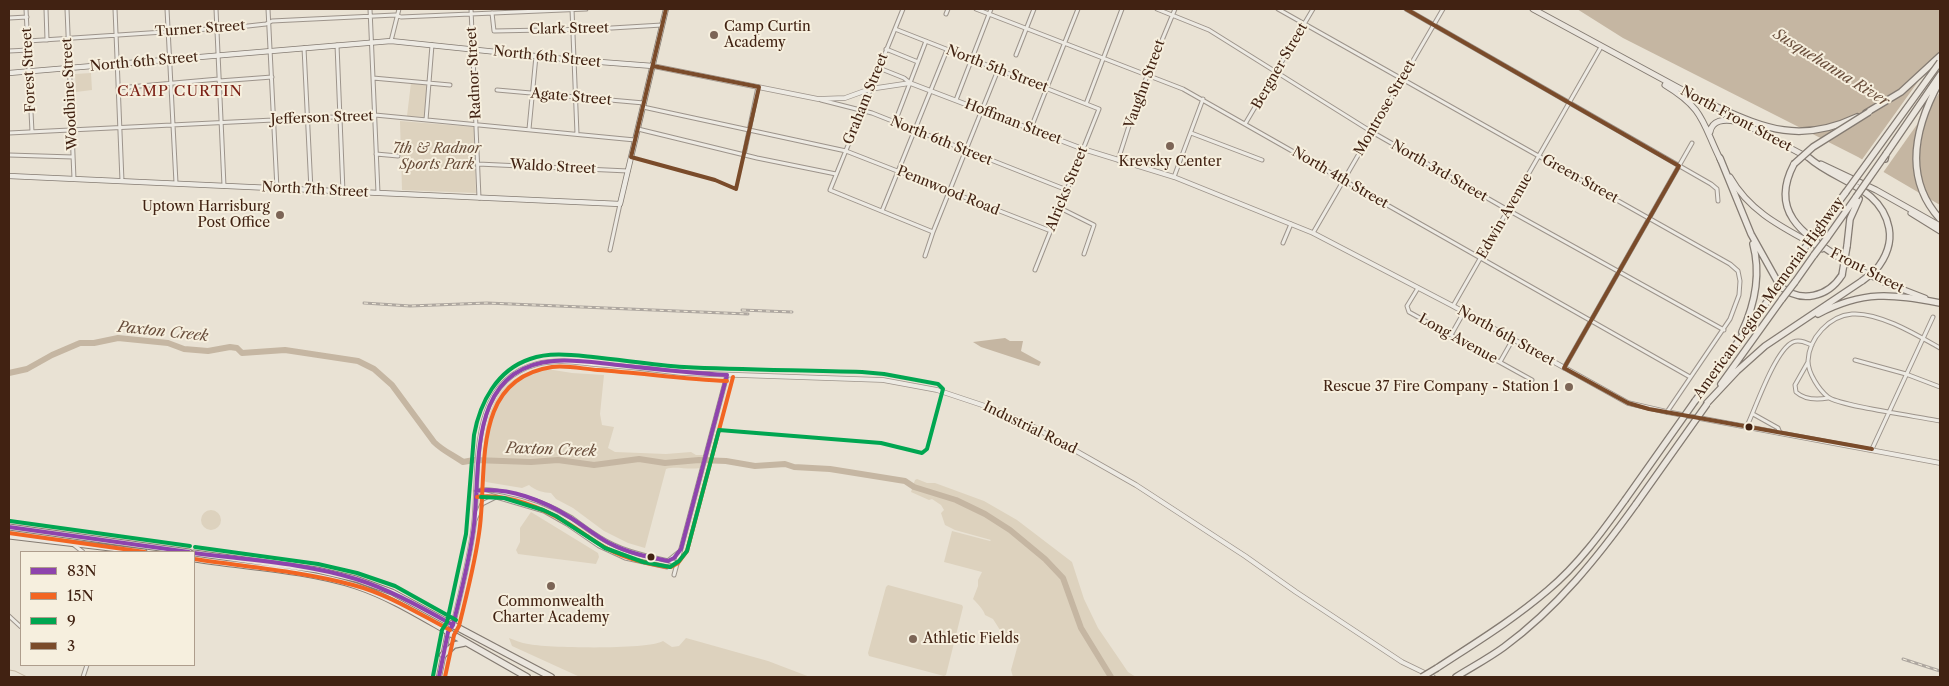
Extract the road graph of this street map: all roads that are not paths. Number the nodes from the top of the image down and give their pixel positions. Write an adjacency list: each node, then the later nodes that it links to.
1 (26, 9): 35 (street, Forest Street)
2 (46, 9): 48 (street)
3 (66, 9): 47 (street, Woodbine Street)
4 (114, 9): 46 (street)
5 (168, 9): 45 (street)
6 (216, 9): 41 (street)
7 (268, 9): 37 (street)
8 (370, 9): 33 (street)
9 (399, 9): 34 (street)
10 (471, 9): 29 (street, Radnor Street)
11 (572, 9): 12 (street, Turner Street); 28 (street, Turner Street); 42 (street)
12 (586, 9)
13 (666, 9): 40 (main road)
14 (903, 9): 43 (street, Graham Street)
15 (948, 9): 30 (street)
16 (976, 9): 31 (street, North 4th Street)
17 (991, 9): 31 (street)
18 (1034, 9): 44 (street)
19 (1078, 9): 53 (street)
20 (1122, 9): 69 (street)
21 (1157, 9): 32 (street, North 3rd Street)
22 (1175, 9): 32 (street, Vaughn Street)
23 (1278, 9): 38 (street, Green Street)
24 (1313, 9): 38 (street, Bergner Street)
25 (1406, 9): 39 (street)
26 (1443, 9): 39 (street, Montrose Street)
27 (1533, 9): 56 (main road, North Front Street)
28 (492, 13): 29 (street, Turner Street); 42 (street, Clark Street)
29 (471, 14): 34 (street, Turner Street); 58 (street, Radnor Street)
30 (946, 14)
31 (989, 14): 44 (street, North 4th Street); 70 (street)
32 (1173, 15): 82 (street, North 3rd Street); 84 (street, Vaughn Street)
33 (370, 16): 34 (street, Turner Street); 37 (street, Turner Street); 51 (street)
34 (397, 16): 50 (street)
35 (27, 17): 36 (street); 49 (street, Forest Street)
36 (9, 18)
37 (269, 22): 41 (street, Turner Street); 63 (street)
38 (1305, 24): 82 (street, Bergner Street); 87 (street, Green Street)
39 (1434, 24): 87 (street, Montrose Street); 106 (street)
40 (662, 25): 42 (street, Clark Street); 76 (main road)
41 (217, 28): 45 (street, Turner Street); 66 (street)
42 (573, 29): 72 (street)
43 (895, 29): 52 (street, North 5th Street); 59 (street, Graham Street)
44 (1026, 29): 53 (street, North 4th Street); 65 (street)
45 (168, 31): 46 (street, Turner Street); 71 (street)
46 (116, 35): 47 (street, Turner Street); 75 (street)
47 (68, 39): 48 (street, Turner Street); 78 (street, Woodbine Street)
48 (47, 40): 49 (street, Turner Street)
49 (28, 41): 60 (street, Forest Street)
50 (391, 41): 51 (main road, North 6th Street); 55 (main road, North 6th Street)
51 (371, 42): 54 (main road, North 6th Street); 86 (street)
52 (926, 42): 61 (street, North 5th Street); 73 (street)
53 (1064, 43): 69 (street, North 4th Street); 96 (street)
54 (337, 45): 57 (main road, North 6th Street); 114 (street)
55 (432, 45): 58 (main road, North 6th Street); 91 (street)
56 (1601, 47): 64 (main road, North Front Street); 106 (street, Edwin Avenue)
57 (304, 48): 63 (main road, North 6th Street); 115 (street)
58 (473, 49): 67 (main road, North 6th Street); 121 (street, Radnor Street)
59 (886, 49): 73 (street); 77 (street, Graham Street)
60 (28, 50): 62 (street); 80 (street, Forest Street)
61 (947, 50): 70 (street, North 5th Street); 99 (street)
62 (9, 51)
63 (271, 51): 66 (main road, North 6th Street); 85 (street)
64 (1609, 52): 104 (main road, North Front Street); 135 (main road, Front Street)
65 (1016, 55)
66 (218, 56): 71 (main road, North 6th Street); 88 (street)
67 (536, 56): 72 (main road, North 6th Street); 100 (street)
68 (1940, 56): 112 (highway)
69 (1104, 58): 84 (street, North 4th Street); 107 (street)
70 (971, 59): 79 (street, North 5th Street); 105 (street)
71 (170, 60): 75 (main road, North 6th Street); 90 (street)
72 (574, 60): 76 (main road, North 6th Street); 101 (street)
73 (918, 62): 92 (street)
74 (1940, 62): 208 (highway, American Legion Memorial Highway, bridge)
75 (117, 64): 78 (main road, North 6th Street); 95 (street)
76 (653, 66): 94 (street, North 6th Street); 108 (main road)
77 (878, 68): 92 (street, Hoffman Street); 97 (street, Graham Street)
78 (69, 69): 80 (main road, North 6th Street); 128 (street, Woodbine Street)
79 (998, 70): 96 (street, North 5th Street); 111 (street)
80 (30, 71): 81 (main road, North 6th Street); 131 (street, Forest Street)
81 (9, 73)
82 (1277, 73): 122 (street, Bergner Street); 132 (street, North 3rd Street)
83 (1940, 75): 171 (highway, bridge)
84 (1147, 76): 103 (street, North 4th Street); 150 (street, Vaughn Street)
85 (272, 77): 88 (street); 116 (street)
86 (373, 78): 91 (street); 113 (street)
87 (1402, 79): 132 (street, Montrose Street); 146 (street, Green Street)
88 (219, 80): 90 (street); 120 (street)
89 (1940, 81): 179 (highway)
90 (171, 83): 95 (street); 123 (street)
91 (429, 83): 93 (street); 117 (street)
92 (910, 83): 97 (street, Hoffman Street); 99 (street, Hoffman Street); 118 (street)
93 (450, 85)
94 (758, 86): 102 (street, North 6th Street); 129 (street)
95 (118, 88): 124 (street)
96 (1046, 88): 107 (street, North 5th Street); 125 (street)
97 (870, 89): 102 (street, Hoffman Street); 110 (street, Graham Street)
98 (497, 90): 100 (street, Agate Street)
99 (930, 90): 105 (street, Hoffman Street); 130 (street)
100 (532, 93): 101 (street, Agate Street); 126 (street)
101 (576, 97): 108 (street, Agate Street); 136 (street)
102 (818, 99): 110 (street, North 6th Street)
103 (1203, 99): 122 (street, North 4th Street); 134 (street)
104 (1698, 99): 112 (highway, bridge); 119 (main road, North Front Street)
105 (956, 100): 111 (street, Hoffman Street)
106 (1570, 102): 146 (street, Edwin Avenue); 153 (street)
107 (1086, 104): 109 (street, North 5th Street)
108 (643, 105): 127 (main road); 129 (street)
109 (1100, 109): 139 (street, Alricks Street)
110 (862, 110): 118 (street, North 6th Street); 141 (street, Graham Street)
111 (982, 110): 125 (street, Hoffman Street); 140 (street)
112 (1869, 112): 192 (highway, bridge)
113 (375, 116): 114 (street, Jefferson Street); 117 (street, Jefferson Street); 142 (street)
114 (340, 117): 115 (street, Jefferson Street); 167 (street)
115 (308, 118): 116 (street, Jefferson Street); 166 (street)
116 (274, 120): 120 (street, Jefferson Street); 164 (street)
117 (426, 120): 121 (street, Jefferson Street)
118 (895, 122): 130 (street, North 6th Street)
119 (1742, 122): 135 (main road); 148 (main road, North Front Street)
120 (221, 123): 123 (street, Jefferson Street); 163 (street)
121 (476, 124): 126 (street, Jefferson Street); 152 (street, Radnor Street)
122 (1245, 124): 160 (street, North 4th Street)
123 (173, 126): 124 (street, Jefferson Street); 162 (street)
124 (120, 128): 128 (street, Jefferson Street); 161 (street)
125 (1031, 128): 139 (street, Hoffman Street)
126 (529, 129): 136 (street, Jefferson Street)
127 (638, 129): 137 (main road); 144 (street)
128 (72, 130): 131 (street, Jefferson Street); 147 (street, Woodbine Street)
129 (750, 130): 141 (street); 144 (street)
130 (914, 130): 140 (street, North 6th Street); 155 (street)
131 (32, 132): 133 (street, Jefferson Street)
132 (1372, 132): 160 (street, Montrose Street); 176 (street, North 3rd Street)
133 (9, 133)
134 (1191, 133): 151 (street); 158 (street)
135 (1710, 133): 149 (main road, Front Street)
136 (577, 134): 137 (street, Jefferson Street)
137 (635, 140): 154 (main road)
138 (1692, 143): 153 (street)
139 (1083, 149): 150 (street, Hoffman Street); 165 (street, Alricks Street)
140 (966, 150): 165 (street, North 6th Street); 168 (street)
141 (846, 151): 155 (street, Pennwood Road); 156 (street, Graham Street)
142 (376, 154): 145 (street); 169 (street)
143 (9, 155): 147 (street)
144 (744, 155): 156 (street)
145 (398, 156)
146 (1539, 156): 176 (street, Edwin Avenue); 178 (street, Green Street)
147 (73, 157): 159 (street, Woodbine Street)
148 (1808, 157): 174 (main road, North Front Street); 201 (highway, bridge)
149 (1720, 158): 186 (highway); 192 (main road, Front Street)
150 (1117, 160): 158 (street, North 6th Street)
151 (1262, 160)
152 (478, 164): 154 (street, Waldo Street); 170 (street, Radnor Street)
153 (1679, 166): 172 (street); 178 (street)
154 (628, 171): 173 (main road)
155 (898, 171): 168 (street, Pennwood Road); 177 (street)
156 (836, 174): 177 (street, Graham Street)
157 (9, 176): 159 (main road, North 7th Street)
158 (1174, 177): 180 (street, North 6th Street)
159 (74, 179): 161 (main road, North 7th Street)
160 (1344, 180): 185 (street, Montrose Street); 191 (street, North 4th Street)
161 (122, 181): 162 (main road, North 7th Street)
162 (176, 184): 163 (main road, North 7th Street)
163 (224, 186): 164 (main road, North 7th Street)
164 (277, 189): 166 (main road, North 7th Street)
165 (1067, 190): 175 (street, Alricks Street)
166 (311, 191): 167 (main road, North 7th Street)
167 (343, 192): 169 (main road, North 7th Street)
168 (949, 192): 182 (street, Pennwood Road); 184 (street)
169 (378, 194): 170 (main road, North 7th Street)
170 (479, 198): 173 (main road, North 7th Street)
171 (1857, 198): 186 (highway, bridge); 219 (highway, American Legion Memorial Highway, bridge)
172 (1718, 202)
173 (620, 204): 188 (street)
174 (1907, 207): 181 (main road, North Front Street); 183 (main road)
175 (1060, 208): 182 (street, Alricks Street); 189 (street)
176 (1508, 210): 191 (street, Edwin Avenue); 194 (street, North 3rd Street)
177 (882, 211): 184 (street)
178 (1649, 218): 194 (street); 202 (street, Green Street)
179 (1940, 219)
180 (1291, 223): 185 (street, North 6th Street); 187 (street)
181 (1940, 226)
182 (1051, 231): 193 (street, Alricks Street)
183 (1940, 231)
184 (933, 232): 190 (street)
185 (1313, 233): 195 (street, North 6th Street)
186 (1751, 234): 208 (highway)
187 (1283, 243)
188 (610, 250)
189 (1084, 254)
190 (925, 256)
191 (1481, 258): 197 (street, Edwin Avenue); 200 (street, North 4th Street)
192 (1849, 264): 196 (main road, Front Street)
193 (1035, 270)
194 (1618, 272): 200 (street); 202 (street, North 3rd Street)
195 (1418, 288): 197 (street, North 6th Street); 203 (street, Long Avenue)
196 (1940, 302): 201 (highway)
197 (1453, 306): 198 (street, North 6th Street)
198 (1464, 312): 203 (street); 205 (street, North 6th Street)
199 (1932, 317): 204 (street)
200 (1590, 321): 212 (street); 215 (street, North 4th Street)
201 (1798, 324): 219 (highway)
202 (1724, 330): 215 (street, Green Street)
203 (1451, 335): 210 (street, Long Avenue)
204 (1923, 338): 206 (street); 207 (street); 213 (street)
205 (1514, 339): 210 (street); 212 (street, North 6th Street)
206 (1812, 345): 211 (street); 222 (street)
207 (1940, 348)
208 (1728, 354): 254 (highway, American Legion Memorial Highway, bridge)
209 (1855, 360): 213 (street)
210 (1500, 362): 216 (street, Long Avenue)
211 (1808, 362): 218 (street); 218 (street)
212 (1564, 368): 220 (street, North 6th Street)
213 (1906, 374): 217 (street); 221 (street)
214 (726, 375): 228 (street, Industrial Road); 234 (street); 255 (street, Industrial Road)
215 (1690, 378): 220 (street, Green Street)
216 (1532, 380)
217 (1940, 387)
218 (1829, 398): 221 (street)
219 (1707, 403): 247 (highway, American Legion Memorial Highway, bridge)
220 (1667, 412): 224 (street, North 6th Street)
221 (1890, 412): 223 (street); 226 (street)
222 (1753, 414): 224 (street); 225 (street)
223 (1940, 421)
224 (1747, 426): 225 (street, North 6th Street)
225 (1780, 433): 226 (street, North 6th Street)
226 (1872, 450): 227 (street, North 6th Street)
227 (1940, 463)
228 (476, 491): 229 (street); 230 (street); 239 (street)
229 (496, 498): 230 (street); 241 (street)
230 (474, 523): 243 (street)
231 (9, 526): 237 (main road)
232 (9, 536): 233 (main road)
233 (67, 542): 235 (street); 236 (main road)
234 (681, 549): 239 (street); 240 (street)
235 (81, 551)
236 (136, 551)
237 (182, 551)
238 (195, 557): 243 (main road); 245 (main road)
239 (668, 561): 240 (street)
240 (677, 563): 241 (street); 241 (street)
241 (667, 567)
242 (9, 616): 244 (street)
243 (453, 624): 245 (main road); 253 (highway)
244 (20, 626)
245 (448, 632): 246 (highway); 248 (main road)
246 (466, 644): 248 (highway); 252 (highway)
247 (1503, 647): 256 (highway, American Legion Memorial Highway); 257 (highway)
248 (444, 656): 251 (main road)
249 (85, 666): 250 (street)
250 (83, 677)
251 (439, 677)
252 (527, 677)
253 (551, 677)
254 (1422, 677)
255 (1433, 677)
256 (1456, 677)
257 (1460, 677)

